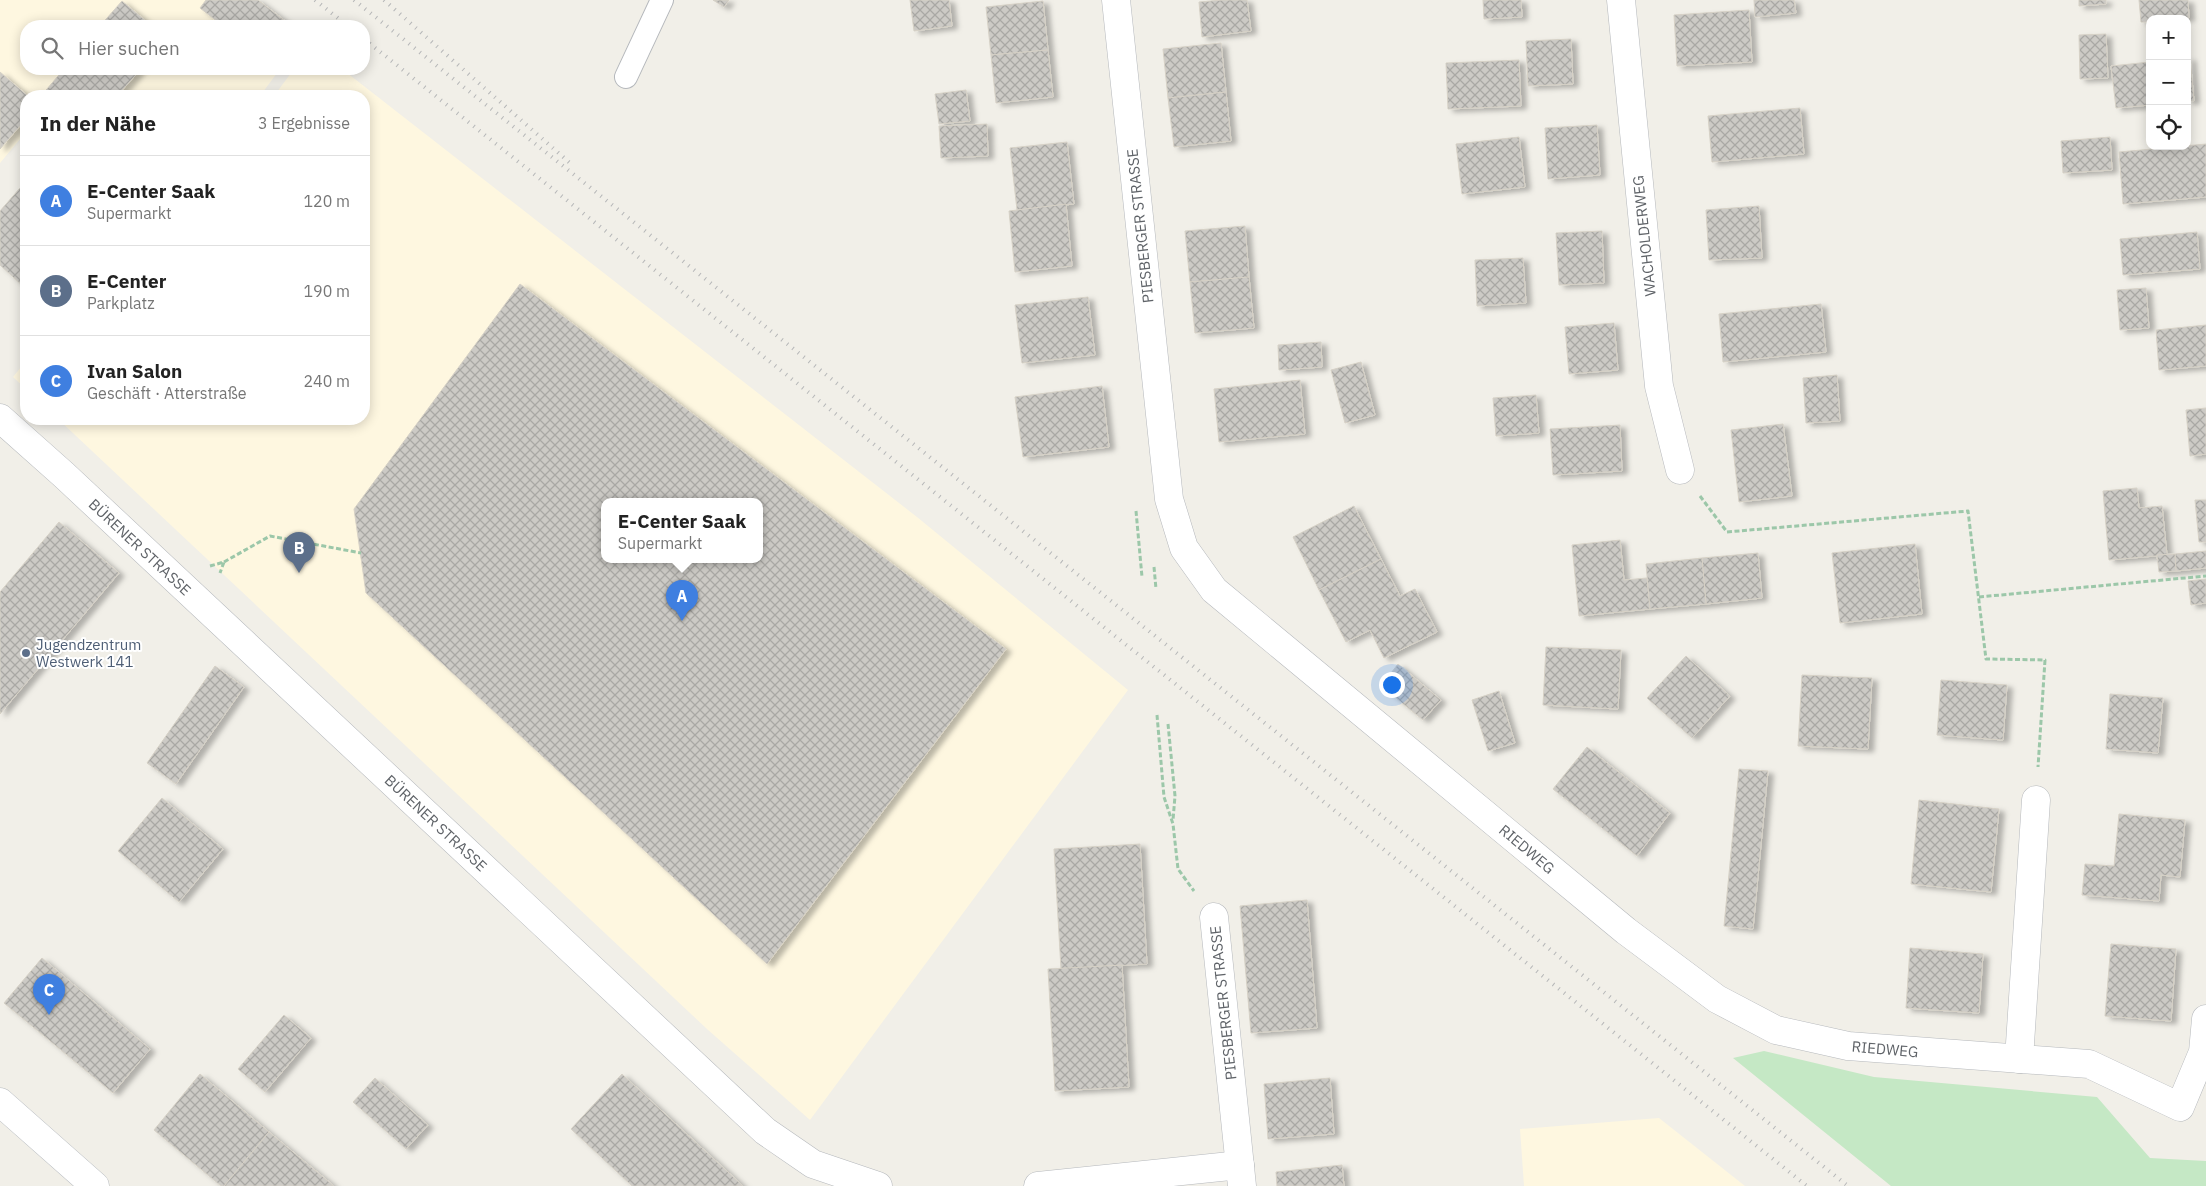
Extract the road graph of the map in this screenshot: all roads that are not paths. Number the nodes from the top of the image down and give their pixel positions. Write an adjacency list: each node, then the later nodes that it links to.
1 (662, 0): 4 (lane)
2 (1116, 0): 6 (street, PIESBERGER STRASSE)
3 (1621, 0): 7 (street, WACHOLDERWEG)
4 (626, 77)
5 (4, 431): 15 (street, BÜRENER STRASSE)
6 (1164, 453): 11 (street, RIEDWEG)
7 (1680, 470)
8 (2036, 800): 11 (street)
9 (1214, 917): 13 (street, PIESBERGER STRASSE)
10 (2206, 1019): 11 (street, RIEDWEG)
11 (2020, 1059)
12 (0, 1102): 14 (street)
13 (1241, 1176): 16 (street)
14 (95, 1186)
15 (878, 1186)
16 (1038, 1186)

